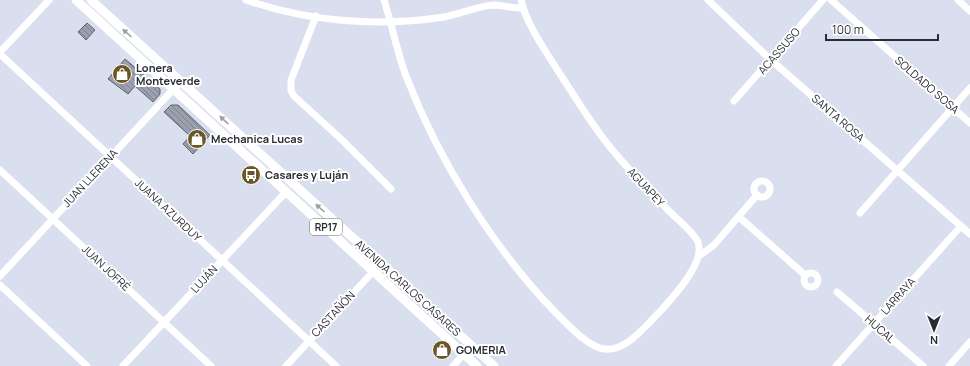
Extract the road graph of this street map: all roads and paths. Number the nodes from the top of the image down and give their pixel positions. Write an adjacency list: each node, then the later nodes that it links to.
1 (49, 0): 14 (street)
2 (76, 0): 18 (main road, AVENIDA CARLOS CASARES / RP17)
3 (90, 0): 16 (main road, AVENIDA CARLOS CASARES / RP17, one-way to 3)
4 (246, 0): 12 (street)
5 (384, 0): 13 (street)
6 (708, 0): 15 (street, SANTA ROSA)
7 (823, 0): 15 (street, ACASSUSO)
8 (831, 0): 20 (street, SOLDADO SOSA)
9 (958, 0): 11 (street)
10 (522, 4): 13 (street); 33 (street, AGUAPEY)
11 (970, 11)
12 (316, 16): 13 (street); 25 (street)
13 (391, 23): 33 (street)
14 (0, 53): 22 (street, JUANA AZURDUY)
15 (771, 60): 19 (street, ACASSUSO); 24 (street, SANTA ROSA)
16 (181, 81): 18 (street, JUAN LLERENA); 35 (main road, AVENIDA CARLOS CASARES / RP17, one-way to 16)
17 (970, 88): 20 (street)
18 (174, 89): 22 (street, JUAN LLERENA); 26 (main road, AVENIDA CARLOS CASARES / RP17)
19 (734, 101)
20 (953, 108): 21 (street, SOLDADO SOSA); 24 (street)
21 (970, 123)
22 (110, 157): 30 (street, JUAN LLERENA); 34 (street, JUANA AZURDUY)
23 (0, 170): 30 (street, JUAN JOFRÉ)
24 (898, 170): 28 (street); 31 (street, SANTA ROSA)
25 (391, 189)
26 (286, 192): 34 (street, LUJÁN); 36 (main road, AVENIDA CARLOS CASARES / RP17)
27 (757, 195): 29 (street)
28 (860, 213)
29 (739, 217): 33 (street); 37 (street)
30 (53, 219): 38 (street, JUAN LLERENA); 41 (street, JUAN JOFRÉ)
31 (961, 226): 32 (street, SANTA ROSA); 42 (street, LARRAYA)
32 (970, 234)
33 (699, 256)
34 (222, 260): 41 (street, LUJÁN); 43 (street, JUANA AZURDUY)
35 (381, 263): 36 (street, CASTAÑÓN); 53 (main road, AVENIDA CARLOS CASARES / RP17)
36 (374, 271): 43 (street, CASTAÑÓN); 45 (main road, AVENIDA CARLOS CASARES / RP17)
37 (805, 275)
38 (0, 276)
39 (0, 285): 46 (street)
40 (837, 292): 42 (street, HUCAL)
41 (163, 322): 47 (street, LUJÁN); 48 (street, JUAN JOFRÉ)
42 (874, 323): 54 (street, LARRAYA); 55 (street, HUCAL)
43 (309, 340): 49 (street, CASTAÑÓN); 50 (street, JUANA AZURDUY)
44 (970, 342): 56 (street)
45 (464, 354): 51 (street); 52 (main road, AVENIDA CARLOS CASARES / RP17)
46 (87, 366)
47 (123, 366)
48 (211, 366)
49 (286, 366)
50 (336, 366)
51 (453, 366)
52 (477, 366)
53 (494, 366)
54 (836, 366)
55 (923, 366)
56 (948, 366)

